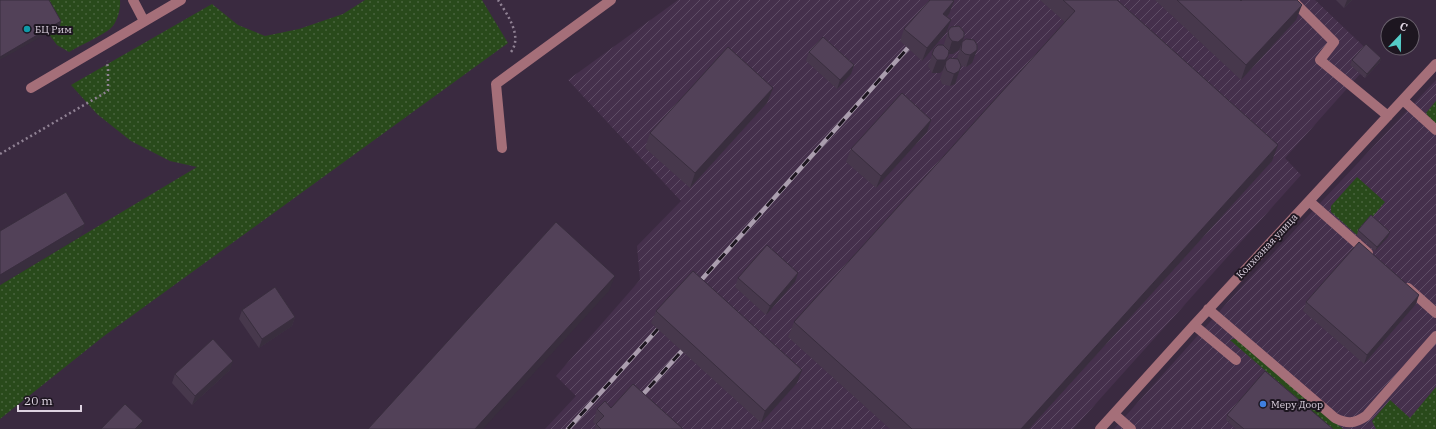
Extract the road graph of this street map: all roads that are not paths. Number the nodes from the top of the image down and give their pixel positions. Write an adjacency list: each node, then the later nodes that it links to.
1 (133, 0): 5 (street)
2 (181, 0): 5 (street)
3 (611, 0): 11 (street)
4 (1292, 0): 9 (street)
5 (144, 21): 7 (street)
6 (1436, 64): 8 (street, Колхозная улица)
7 (32, 88)
8 (1403, 100): 9 (street, Колхозная улица); 10 (street)
9 (1388, 116): 12 (street, Колхозная улица)
10 (1436, 130)
11 (502, 148)
12 (1309, 201): 13 (street); 15 (street, Колхозная улица)
13 (1378, 262)
14 (1401, 282): 16 (street)
15 (1208, 309): 17 (street, Колхозная улица); 18 (street)
16 (1436, 313)
17 (1194, 325): 19 (street); 20 (street, Колхозная улица)
18 (1436, 336)
19 (1236, 360)
20 (1114, 414): 21 (street, Колхозная улица); 22 (street)
21 (1100, 429)
22 (1131, 429)

